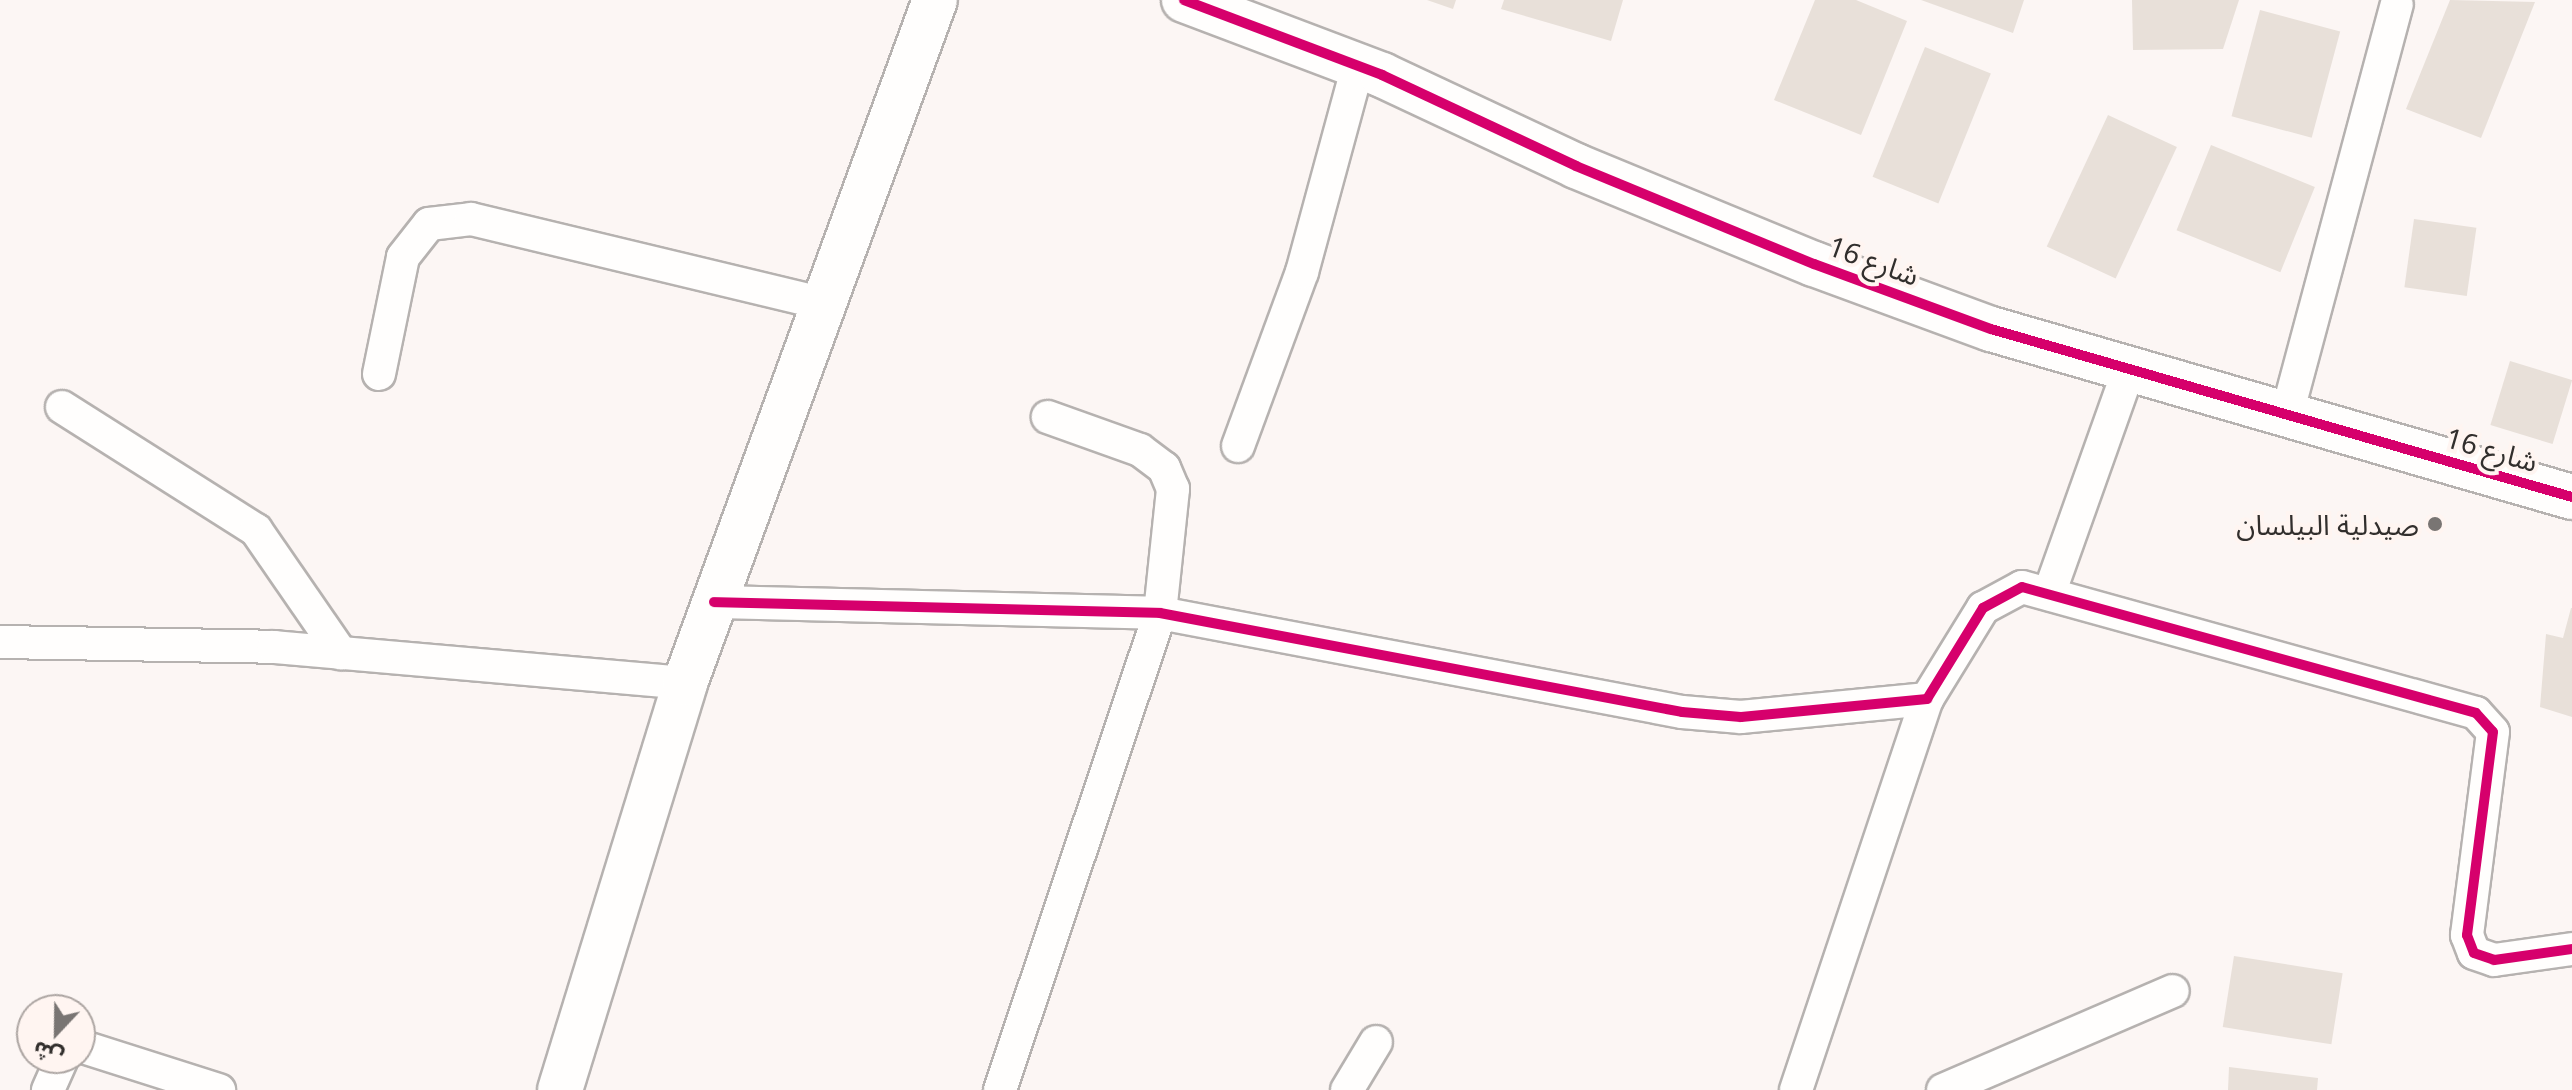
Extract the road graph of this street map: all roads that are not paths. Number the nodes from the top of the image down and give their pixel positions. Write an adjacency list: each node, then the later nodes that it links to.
1 (935, 0): 5 (street)
2 (1184, 0): 4 (street, شارع 16)
3 (2394, 1): 9 (street)
4 (1358, 66): 6 (street, شارع 16); 11 (street)
5 (821, 303): 7 (street); 14 (street)
6 (2130, 366): 9 (street, شارع 16); 13 (street)
7 (379, 374)
8 (62, 407): 17 (street)
9 (2287, 414): 12 (street, شارع 16)
10 (1048, 417): 15 (street)
11 (1238, 446)
12 (2572, 497)
13 (2049, 594): 19 (street); 20 (street)
14 (714, 602): 15 (street); 18 (street)
15 (1160, 613): 19 (street); 26 (street)
16 (0, 642): 17 (street)
17 (341, 653): 18 (street)
18 (685, 683): 25 (street)
19 (1927, 699): 28 (street)
20 (2572, 949)
21 (2173, 991): 29 (street)
22 (1376, 1042): 27 (street)
23 (96, 1051): 24 (street)
24 (219, 1090)
25 (560, 1090)
26 (1000, 1090)
27 (1347, 1090)
28 (1796, 1090)
29 (1943, 1090)

